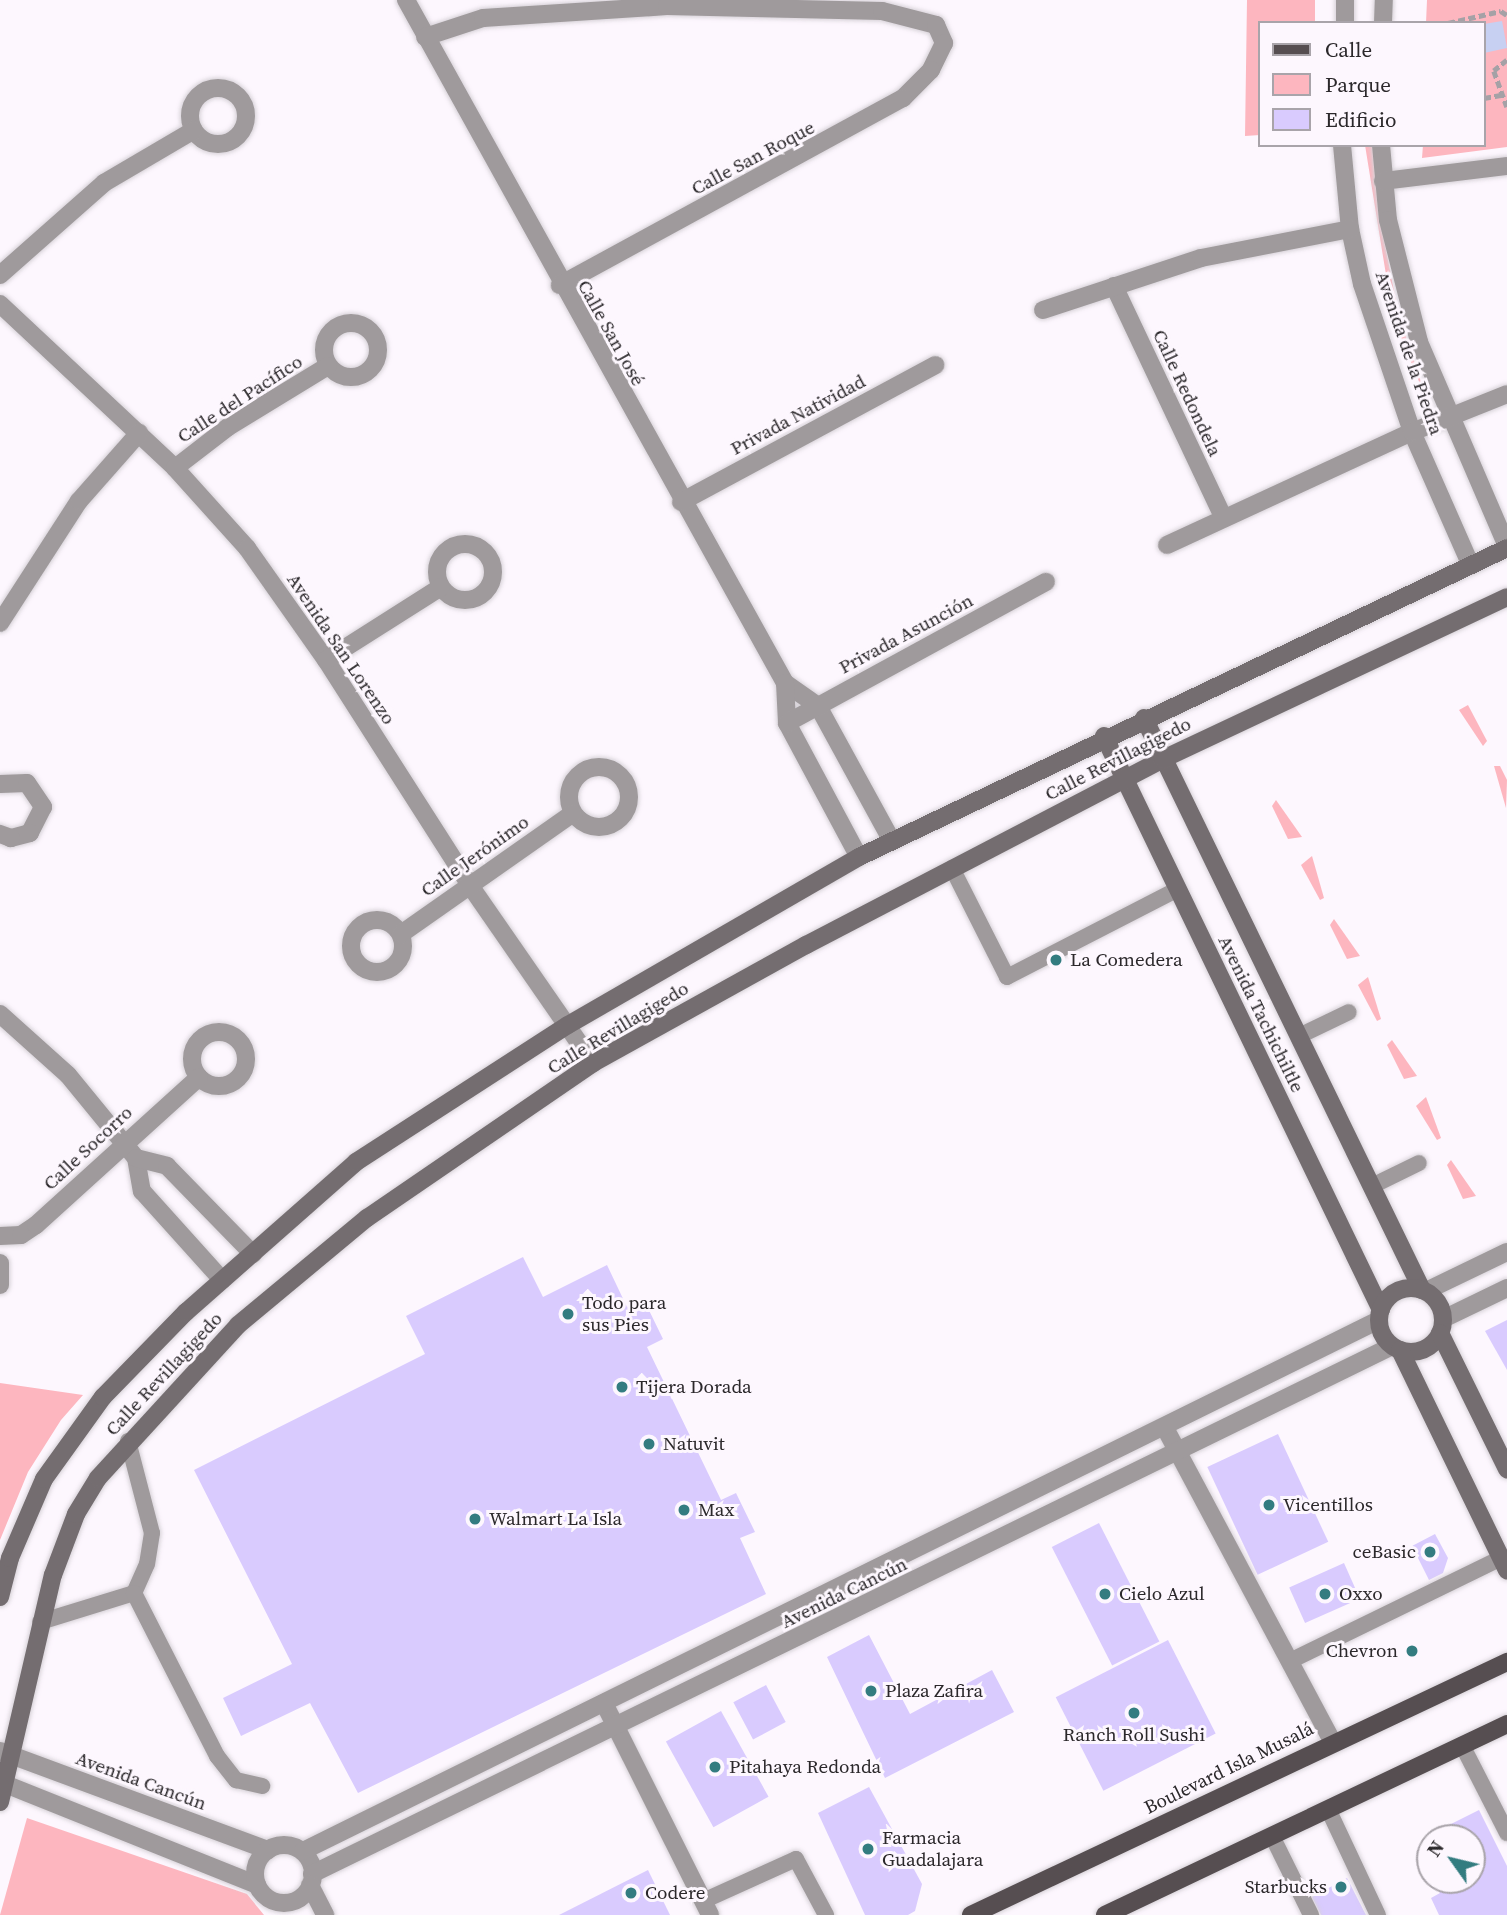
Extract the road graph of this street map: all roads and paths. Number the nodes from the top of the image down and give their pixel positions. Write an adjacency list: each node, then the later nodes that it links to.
1 (406, 0): 8 (street, Calle San José)
2 (1345, 0): 5 (street)
3 (1384, 0): 6 (street)
4 (1507, 15): 7 (path)
5 (1345, 21)
6 (1383, 21)
7 (1457, 21)
8 (425, 37): 20 (street, Calle San José); 20 (street, Calle San Roque)
9 (1507, 60): 10 (path)
10 (1501, 94): 11 (path); 12 (path)
11 (1486, 97)
12 (1507, 107)
13 (194, 130): 19 (street)
14 (1342, 147): 18 (street, Avenida de la Piedra)
15 (1381, 147): 17 (street, Avenida de la Piedra)
16 (1507, 166): 17 (street)
17 (1383, 181): 27 (street, Avenida de la Piedra)
18 (1350, 229): 21 (street); 28 (street, Avenida de la Piedra)
19 (0, 275)
20 (560, 285): 31 (street, Calle San José)
21 (1114, 286): 23 (street); 32 (street, Calle Redondela)
22 (0, 303): 29 (street, Avenida San Lorenzo)
23 (1043, 310)
24 (328, 366): 30 (street, Calle del Pacífico)
25 (934, 366): 31 (street, Privada Natividad)
26 (1507, 394): 27 (street)
27 (1450, 417): 28 (street); 34 (street, Avenida de la Piedra)
28 (1412, 432): 32 (street); 35 (street, Avenida de la Piedra)
29 (139, 433): 30 (street, Avenida San Lorenzo); 39 (street)
30 (175, 468): 40 (street, Avenida San Lorenzo)
31 (681, 502): 41 (street, Calle San José)
32 (1223, 517): 33 (street)
33 (1167, 545)
34 (1507, 547): 35 (street, Calle Revillagigedo)
35 (1471, 566): 43 (street, Calle Revillagigedo)
36 (1046, 582): 42 (street, Privada Asunción)
37 (441, 587): 40 (street)
38 (1507, 597): 46 (street, Calle Revillagigedo)
39 (0, 624)
40 (326, 660): 54 (street, Avenida San Lorenzo)
41 (785, 683): 42 (street, Calle San José); 44 (street, Calle San José)
42 (818, 706): 44 (street, Privada Asunción); 51 (street, Calle San José)
43 (1144, 718): 45 (street, Calle Revillagigedo); 46 (street, Avenida Tachichiltle)
44 (787, 723): 52 (street, Calle San José)
45 (1104, 736): 47 (street, Avenida Tachichiltle); 51 (street, Calle Revillagigedo)
46 (1163, 759): 47 (street, Calle Revillagigedo); 60 (street, Avenida Tachichiltle)
47 (1124, 778): 53 (street, Calle Revillagigedo); 55 (street, Avenida Tachichiltle)
48 (0, 784): 50 (street)
49 (573, 813): 54 (street, Calle Jerónimo)
50 (0, 834)
51 (892, 841): 52 (street, Calle Revillagigedo)
52 (859, 857): 59 (street, Calle Revillagigedo)
53 (952, 868): 55 (lane); 61 (street, Calle Revillagigedo)
54 (469, 884): 56 (street, Calle Jerónimo); 59 (street, Avenida San Lorenzo)
55 (1178, 889): 75 (street, Avenida Tachichiltle)
56 (401, 934)
57 (1349, 1012): 60 (lane)
58 (0, 1014): 63 (street)
59 (568, 1025): 61 (street, Avenida San Lorenzo); 69 (street, Calle Revillagigedo)
60 (1299, 1036): 66 (street, Avenida Tachichiltle)
61 (593, 1063): 79 (street, Calle Revillagigedo)
62 (199, 1077): 63 (street, Calle Socorro)
63 (123, 1143): 64 (street); 67 (street, Calle Socorro)
64 (136, 1158): 69 (street); 71 (street)
65 (1419, 1163): 66 (lane)
66 (1372, 1186): 74 (street, Avenida Tachichiltle)
67 (0, 1236)
68 (1507, 1252): 74 (street)
69 (253, 1254): 71 (street, Calle Revillagigedo)
70 (0, 1263): 72 (street)
71 (222, 1280): 84 (street, Calle Revillagigedo)
72 (0, 1285)
73 (1507, 1288): 76 (street)
74 (1424, 1290): 75 (street); 76 (street)
75 (1380, 1315): 77 (street); 78 (street, Avenida Cancún)
76 (1442, 1326): 77 (street); 81 (street)
77 (1396, 1348): 80 (street, Avenida Cancún); 82 (street)
78 (1165, 1428): 80 (street); 88 (street, Avenida Cancún)
79 (128, 1441): 83 (lane); 85 (street, Calle Revillagigedo)
80 (1178, 1452): 86 (street); 90 (street, Avenida Cancún)
81 (1507, 1469)
82 (1504, 1564): 86 (lane)
83 (134, 1594): 85 (lane); 95 (lane)
84 (0, 1597)
85 (40, 1622): 93 (street, Calle Revillagigedo)
86 (1290, 1661): 91 (street)
87 (1507, 1662): 91 (main road, Boulevard Isla Musalá)
88 (604, 1703): 90 (street); 101 (street, Avenida Cancún)
89 (1507, 1724): 92 (main road)
90 (616, 1726): 102 (street, Avenida Cancún); 105 (street)
91 (1333, 1742): 108 (main road, Boulevard Isla Musalá)
92 (1462, 1745): 97 (main road); 98 (lane)
93 (7, 1754): 94 (street, Calle Revillagigedo); 100 (street, Avenida Cancún)
94 (3, 1784): 96 (street, Calle Revillagigedo); 103 (street)
95 (262, 1786)
96 (0, 1802)
97 (1329, 1811): 99 (main road); 111 (lane)
98 (1507, 1833)
99 (1273, 1838): 109 (main road); 110 (lane)
100 (268, 1850): 101 (street); 103 (street)
101 (303, 1851): 102 (street)
102 (311, 1880): 104 (street); 106 (street)
103 (257, 1885): 104 (street)
104 (274, 1907)
105 (707, 1908): 107 (lane)
106 (325, 1915)
107 (826, 1915)
108 (971, 1915)
109 (1107, 1915)
110 (1311, 1915)
111 (1378, 1915)

